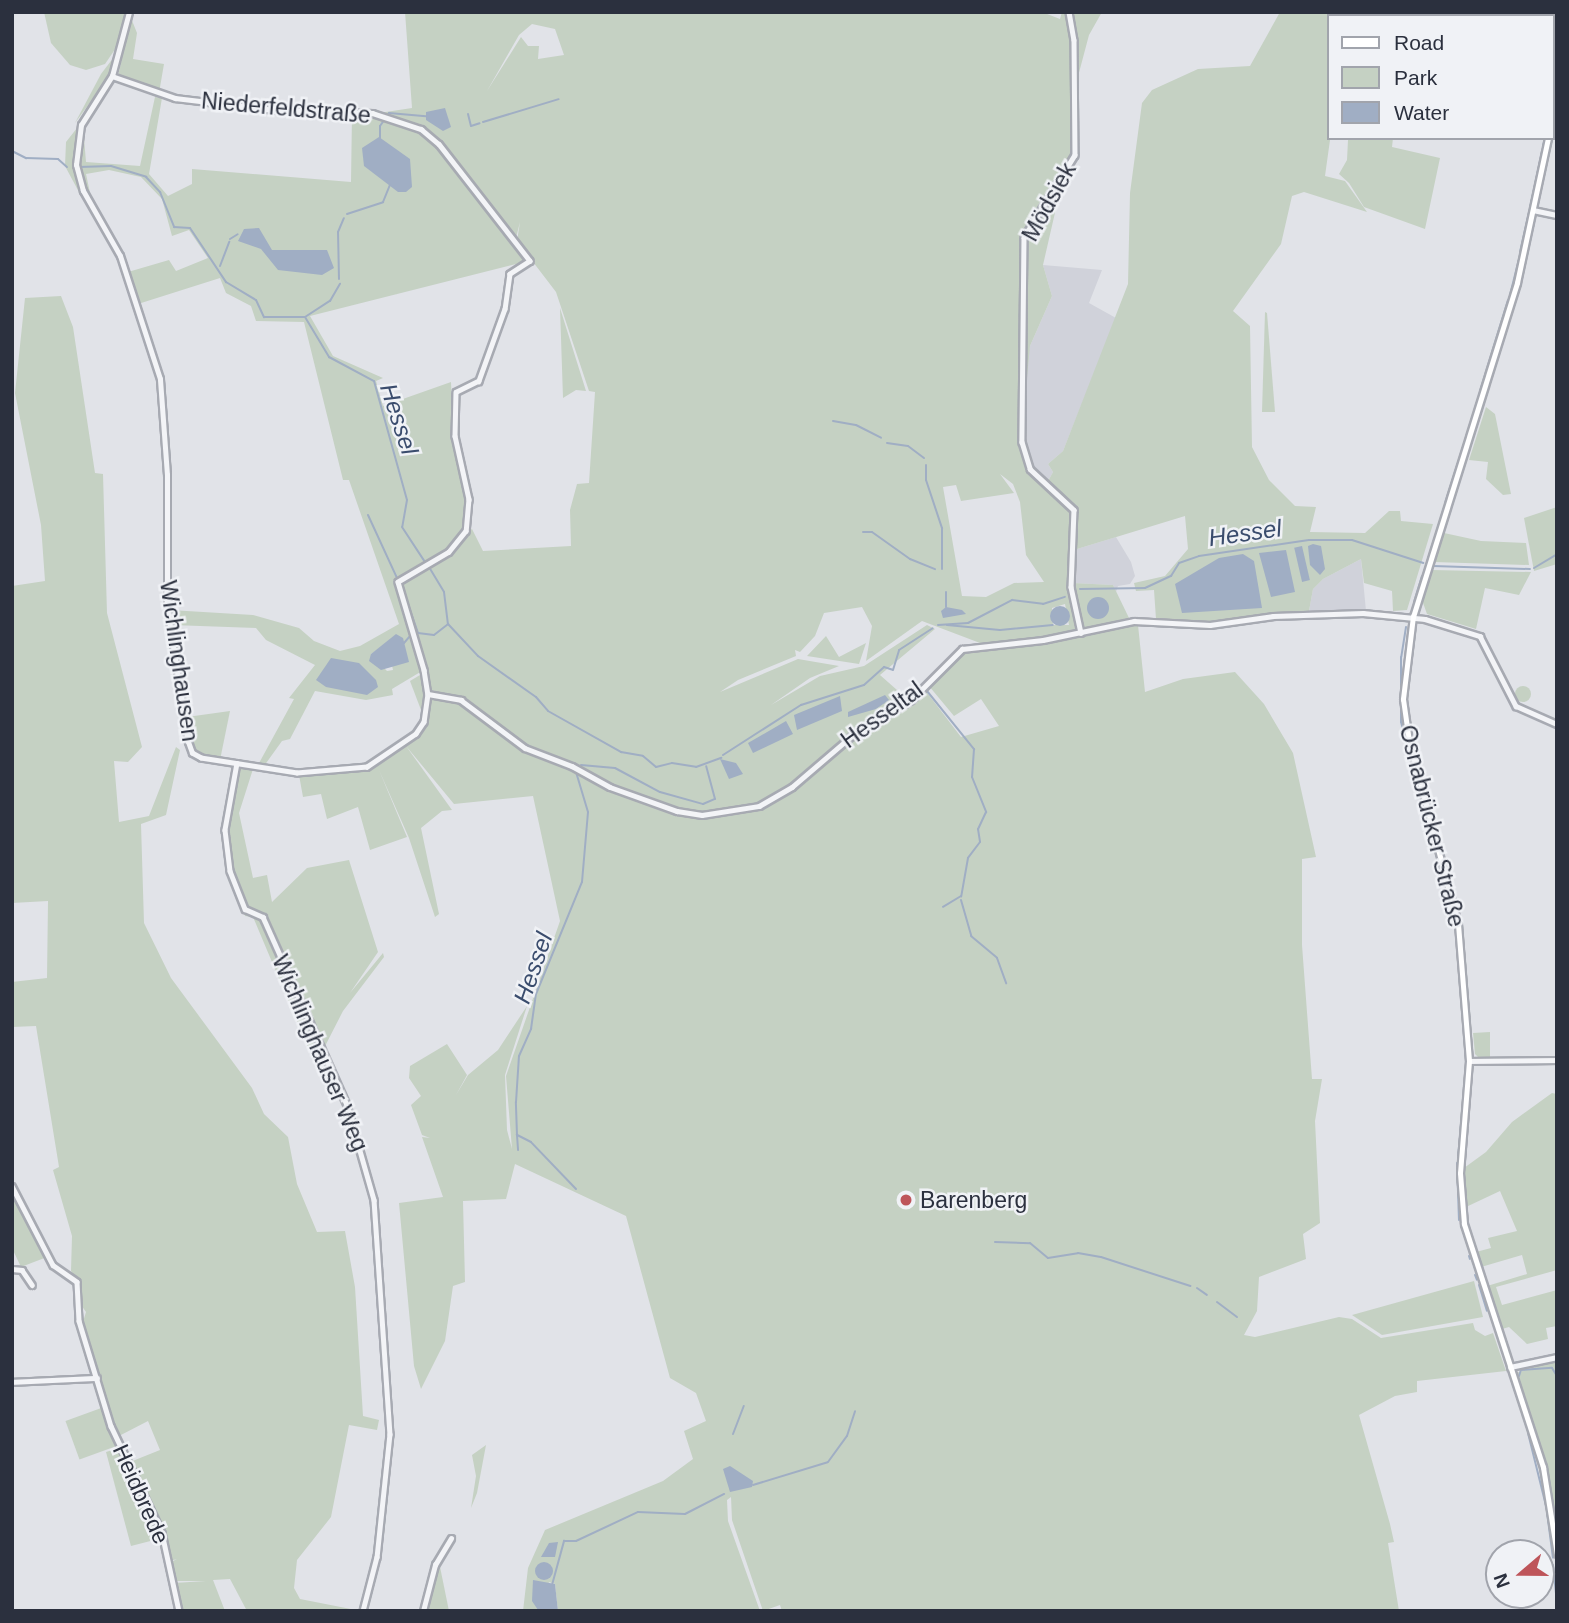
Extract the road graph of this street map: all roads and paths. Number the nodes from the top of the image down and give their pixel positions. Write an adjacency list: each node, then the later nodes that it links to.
1 (129, 12): 3 (street, Wichlinghausen)
2 (1069, 12): 9 (street, Mödsiek)
3 (112, 76): 7 (street, Niederfeldstraße); 12 (street, Wichlinghausen)
4 (1548, 140): 5 (main road, Osnabrücker Straße)
5 (1532, 210): 6 (street); 8 (main road, Osnabrücker Straße)
6 (1557, 215)
7 (456, 392): 10 (street, Wichlinghausen)
8 (1413, 616): 9 (street, Hesseltal); 11 (street, Hesseltal); 14 (main road, Osnabrücker Straße)
9 (1081, 633): 10 (street, Hesseltal)
10 (428, 694): 12 (street, Wichlinghausen)
11 (1557, 724)
12 (237, 763): 25 (street, Wichlinghauser Weg)
13 (1557, 1060): 14 (street)
14 (1469, 1061): 19 (main road, Osnabrücker Straße)
15 (12, 1186): 20 (street, Heidbrede)
16 (12, 1269): 17 (street)
17 (32, 1285)
18 (1557, 1357): 19 (street)
19 (1510, 1367): 23 (main road, Osnabrücker Straße)
20 (97, 1378): 21 (street); 24 (street, Heidbrede)
21 (12, 1382)
22 (452, 1538): 26 (street)
23 (1557, 1554)
24 (178, 1611)
25 (363, 1611)
26 (423, 1611)

